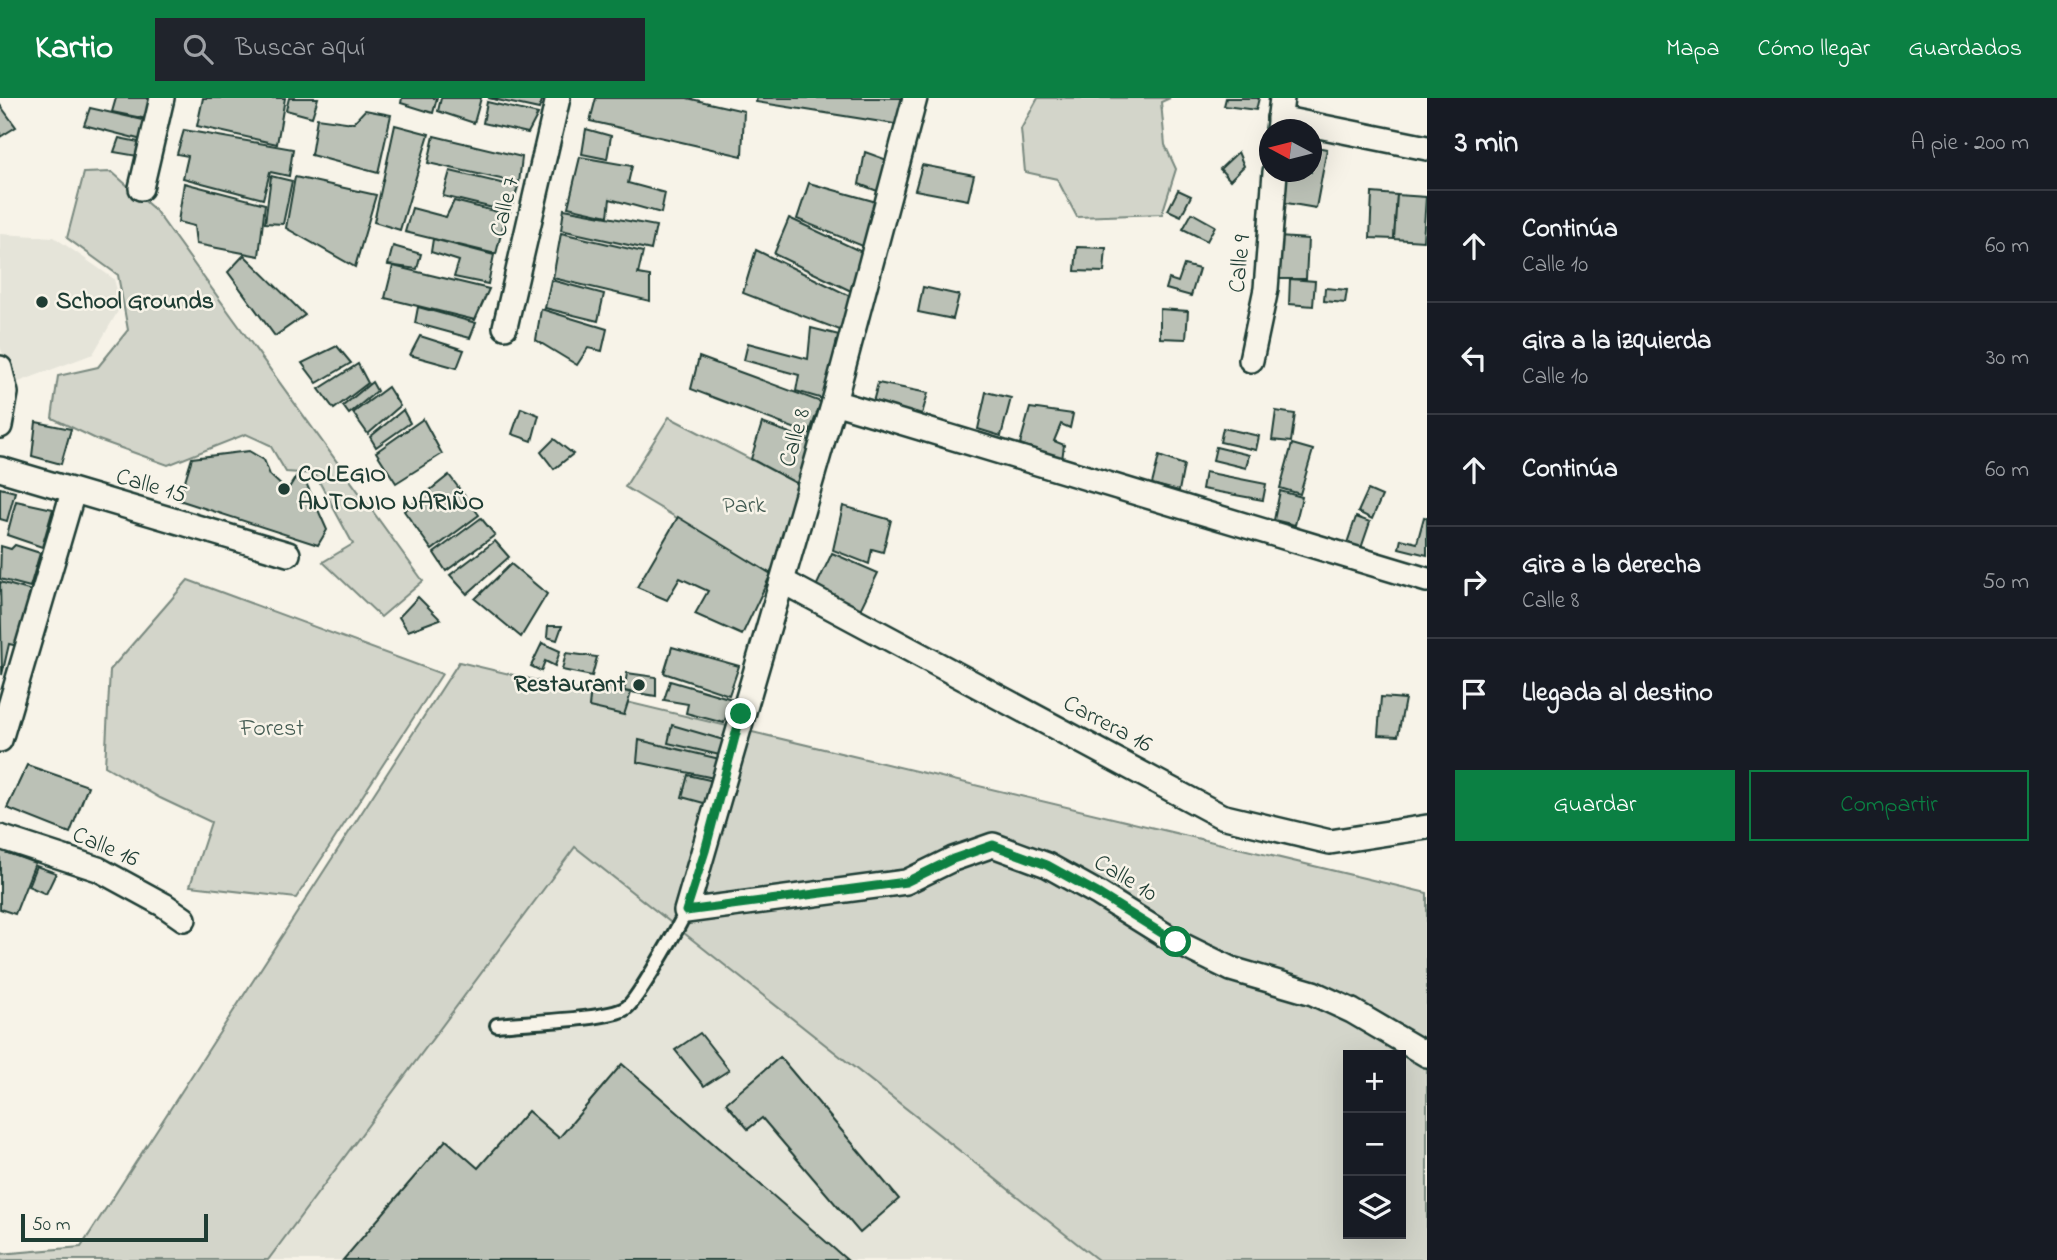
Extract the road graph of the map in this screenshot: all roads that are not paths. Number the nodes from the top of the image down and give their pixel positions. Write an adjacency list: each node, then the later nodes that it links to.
1 (162, 98): 7 (street)
2 (558, 98): 8 (street, Calle 7)
3 (915, 98): 11 (street, Calle 8)
4 (1279, 115): 5 (street)
5 (1427, 148)
6 (1274, 182): 9 (street, Calle 9)
7 (141, 188)
8 (505, 327)
9 (1251, 360)
10 (0, 368): 12 (street)
11 (834, 402): 16 (street); 17 (street, Calle 8)
12 (0, 426)
13 (0, 469): 14 (street, Calle 15)
14 (73, 492): 15 (street, Calle 15); 18 (street)
15 (288, 554)
16 (1427, 580)
17 (782, 581): 19 (street, Carrera 16); 21 (street, Calle 8)
18 (0, 740)
19 (1427, 826)
20 (0, 837): 22 (street, Calle 16)
21 (686, 911): 23 (lane); 24 (street, Calle 10)
22 (184, 919)
23 (497, 1025)
24 (1427, 1055)

